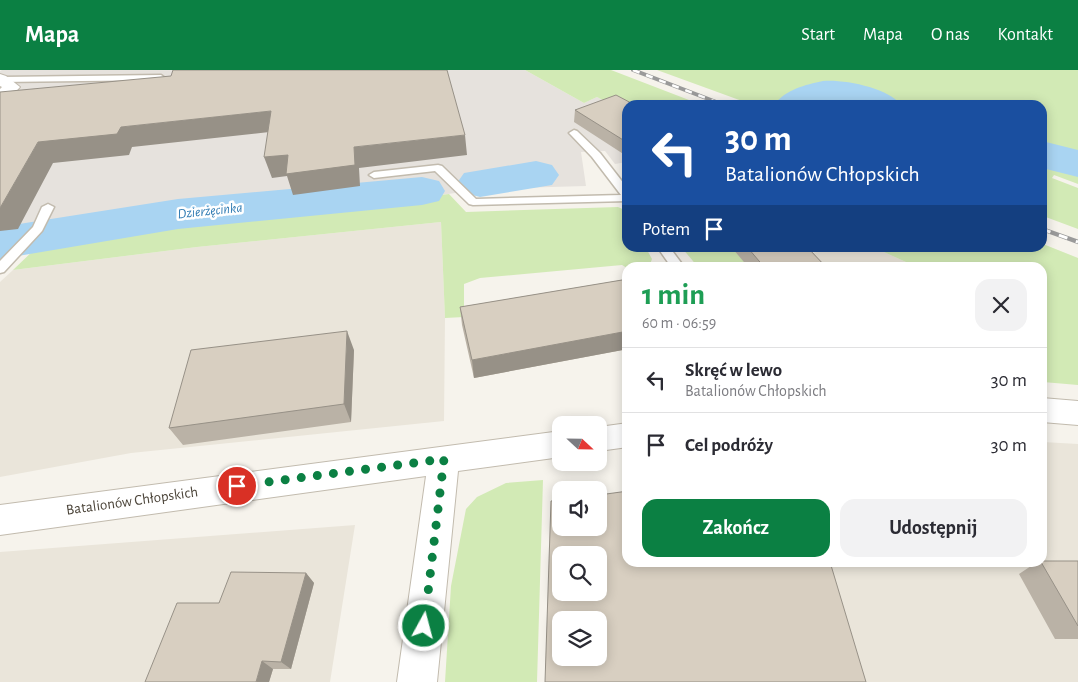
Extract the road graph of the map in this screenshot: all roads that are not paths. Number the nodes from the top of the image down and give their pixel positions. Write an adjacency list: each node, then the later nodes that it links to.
1 (174, 77): 2 (lane)
2 (1, 79): 3 (street)
3 (0, 98)
4 (574, 133): 6 (lane)
5 (374, 175): 7 (lane)
6 (622, 189)
7 (622, 197)
8 (48, 208): 9 (lane)
9 (0, 269)
10 (1047, 410): 11 (street)
11 (1078, 412)
12 (622, 436): 13 (street)
13 (608, 437)
14 (552, 445): 15 (street, Batalionów Chłopskich)
15 (444, 459): 16 (street, Batalionów Chłopskich); 17 (street)
16 (0, 520)
17 (417, 682)

